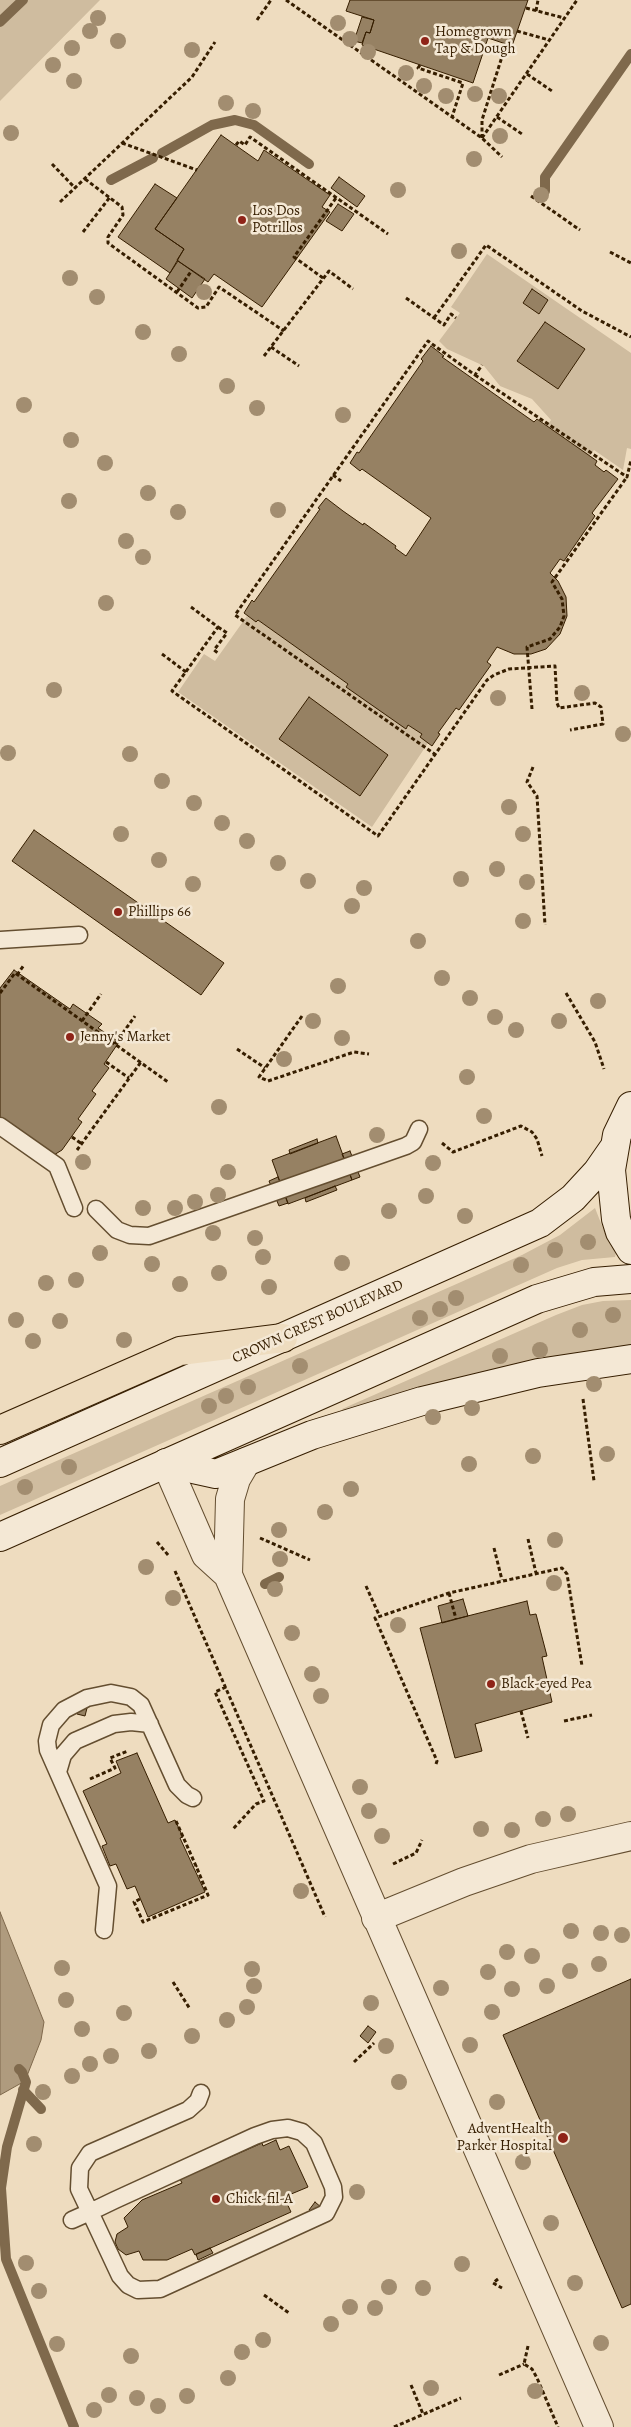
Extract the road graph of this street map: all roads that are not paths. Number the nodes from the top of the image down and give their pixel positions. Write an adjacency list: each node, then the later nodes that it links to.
1 (79, 936): 2 (lane)
2 (0, 940)
3 (631, 1106): 6 (main road)
4 (0, 1126): 7 (lane)
5 (419, 1129): 8 (lane)
6 (613, 1149): 9 (main road); 11 (main road, CROWN CREST BOULEVARD)
7 (74, 1208)
8 (96, 1209)
9 (631, 1250)
10 (631, 1279): 16 (main road)
11 (283, 1338): 13 (highway); 15 (main road, CROWN CREST BOULEVARD)
12 (631, 1359): 14 (main road)
13 (0, 1430)
14 (246, 1462): 16 (main road); 18 (main road)
15 (0, 1463)
16 (166, 1463): 17 (main road); 18 (main road)
17 (0, 1537)
18 (228, 1575): 23 (main road)
19 (150, 1724): 20 (lane); 20 (lane); 21 (lane)
20 (58, 1772): 24 (lane)
21 (193, 1798)
22 (631, 1836): 23 (main road)
23 (376, 1918): 28 (main road)
24 (104, 1930)
25 (201, 2093): 26 (lane)
26 (90, 2212): 26 (lane); 27 (lane)
27 (72, 2220)
28 (599, 2427)

